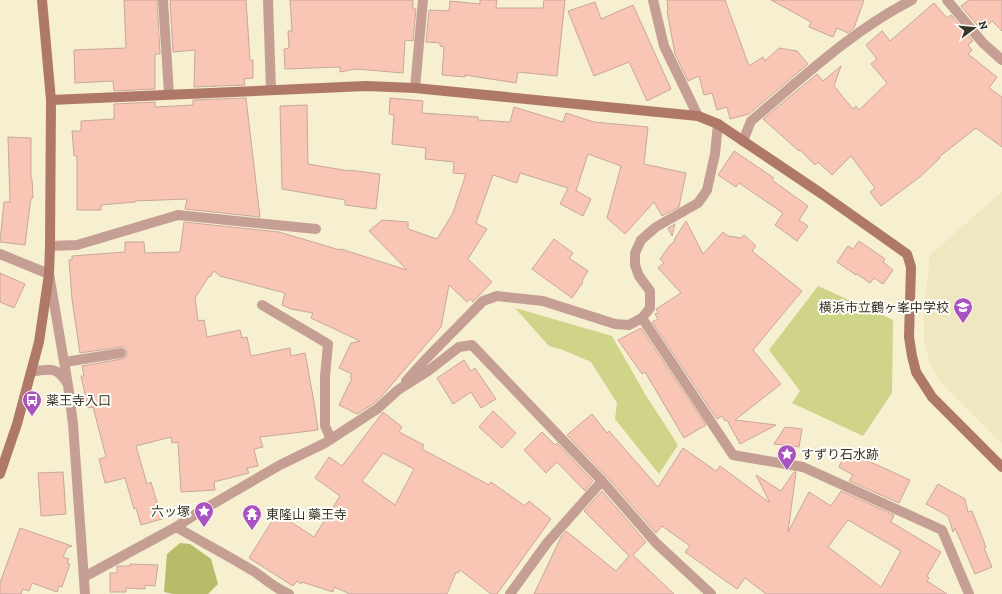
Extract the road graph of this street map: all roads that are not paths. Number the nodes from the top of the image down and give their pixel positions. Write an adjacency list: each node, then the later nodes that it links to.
1 (42, 0): 12 (street)
2 (163, 0): 11 (street)
3 (268, 0): 10 (street)
4 (423, 0): 9 (street)
5 (653, 0): 13 (street)
6 (912, 0): 15 (street)
7 (947, 0): 8 (street)
8 (1002, 60)
9 (415, 88): 10 (street); 13 (street)
10 (271, 90): 11 (street)
11 (169, 94): 12 (street)
12 (51, 100): 17 (street)
13 (698, 116): 14 (street)
14 (718, 124): 15 (street); 21 (street)
15 (743, 141): 28 (street)
16 (316, 229): 17 (street)
17 (50, 246): 19 (street)
18 (0, 254): 19 (street)
19 (49, 274): 23 (street); 24 (street)
20 (262, 305): 27 (street)
21 (642, 318): 26 (street); 37 (street)
22 (121, 354): 23 (street)
23 (65, 362): 25 (street)
24 (31, 372): 25 (street); 29 (street)
25 (68, 385): 32 (street)
26 (398, 390): 27 (street); 30 (street)
27 (331, 439): 31 (street)
28 (1002, 467)
29 (0, 474)
30 (602, 481): 35 (street); 36 (street)
31 (176, 528): 32 (street); 34 (street)
32 (84, 577): 33 (street)
33 (84, 594)
34 (289, 594)
35 (510, 594)
36 (711, 594)
37 (969, 594)

